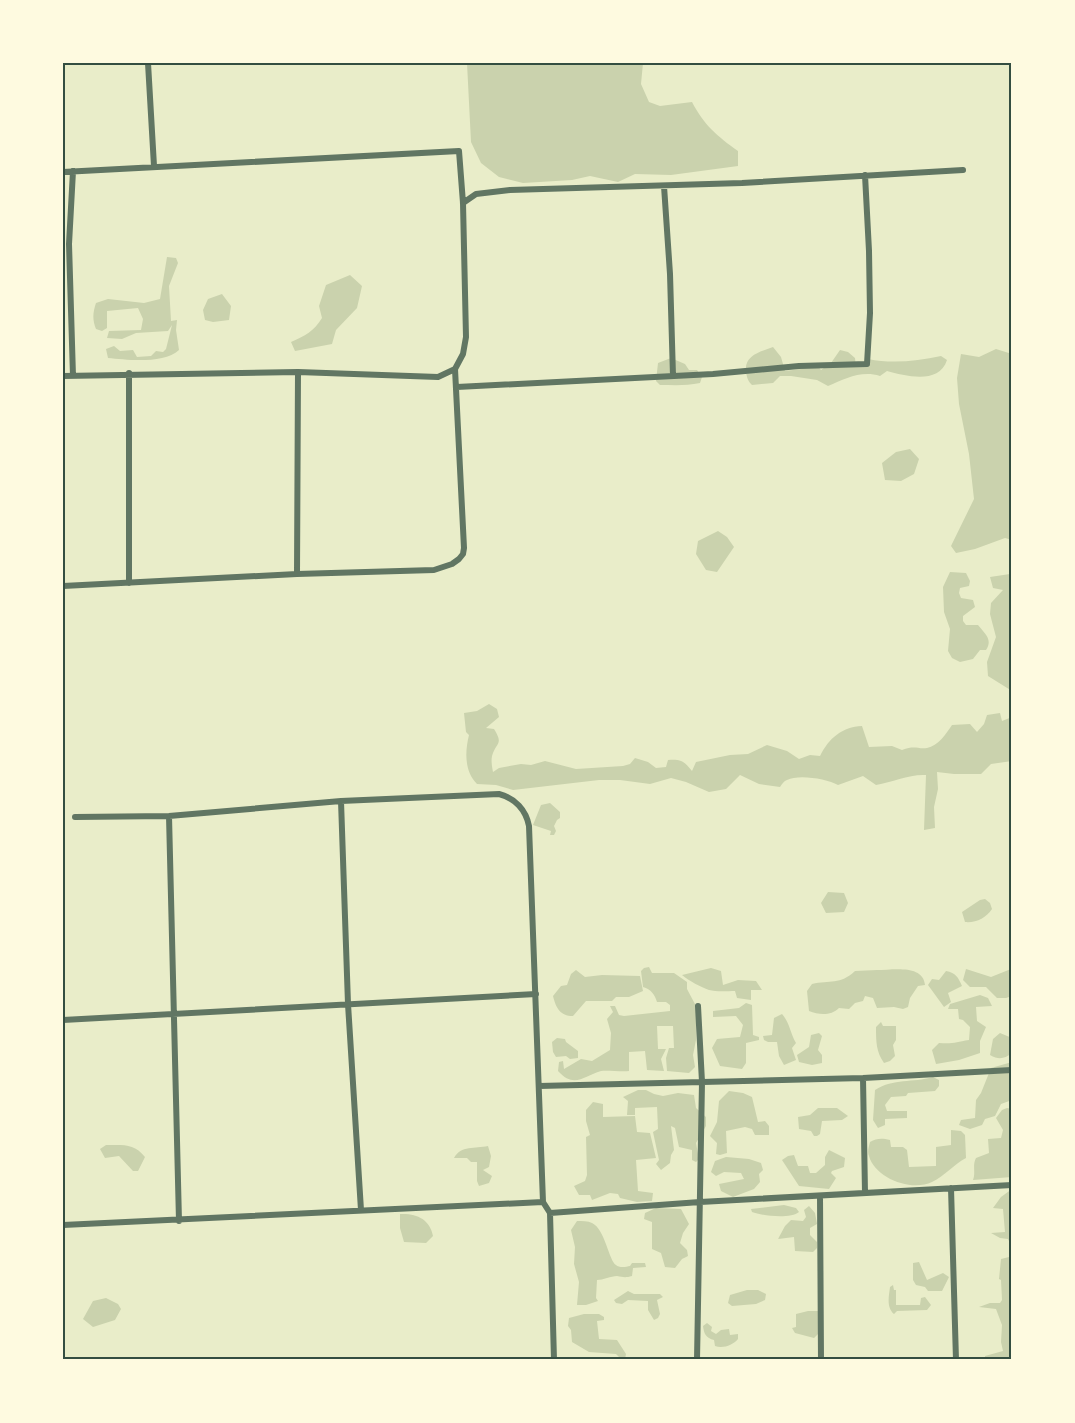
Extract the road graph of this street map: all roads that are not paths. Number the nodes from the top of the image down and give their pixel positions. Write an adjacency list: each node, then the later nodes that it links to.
1 (148, 63): 2 (street)
2 (154, 166): 4 (street); 8 (street)
3 (963, 170): 6 (street)
4 (73, 171): 5 (street); 13 (street)
5 (63, 172)
6 (864, 175): 7 (street); 14 (street)
7 (664, 186): 8 (street); 14 (street)
8 (464, 203): 9 (street)
9 (456, 369): 10 (street); 15 (street)
10 (298, 372): 11 (street); 16 (street)
11 (129, 374): 13 (street); 17 (street)
12 (63, 376): 13 (street)
13 (73, 376)
14 (673, 376): 15 (street)
15 (456, 387): 16 (street)
16 (297, 574): 17 (street)
17 (129, 583): 18 (street)
18 (63, 586)
19 (341, 801): 20 (street); 22 (street); 23 (street)
20 (169, 816): 21 (street); 25 (street)
21 (75, 817)
22 (536, 994): 23 (street); 30 (street)
23 (348, 1004): 25 (street); 37 (street)
24 (698, 1006): 29 (street)
25 (173, 1014): 26 (street); 39 (street)
26 (63, 1020)
27 (1012, 1070): 28 (street)
28 (863, 1078): 29 (street); 33 (street)
29 (702, 1082): 30 (street); 36 (street)
30 (539, 1086): 35 (street)
31 (1012, 1185): 32 (street)
32 (951, 1188): 33 (street); 44 (street)
33 (866, 1193): 34 (street)
34 (820, 1196): 36 (street); 43 (street)
35 (543, 1202): 37 (street); 38 (street)
36 (700, 1202): 38 (street); 42 (street)
37 (361, 1210): 39 (street)
38 (550, 1213): 41 (street)
39 (179, 1221): 40 (street)
40 (63, 1225)
41 (554, 1360)
42 (698, 1360)
43 (821, 1360)
44 (956, 1360)

